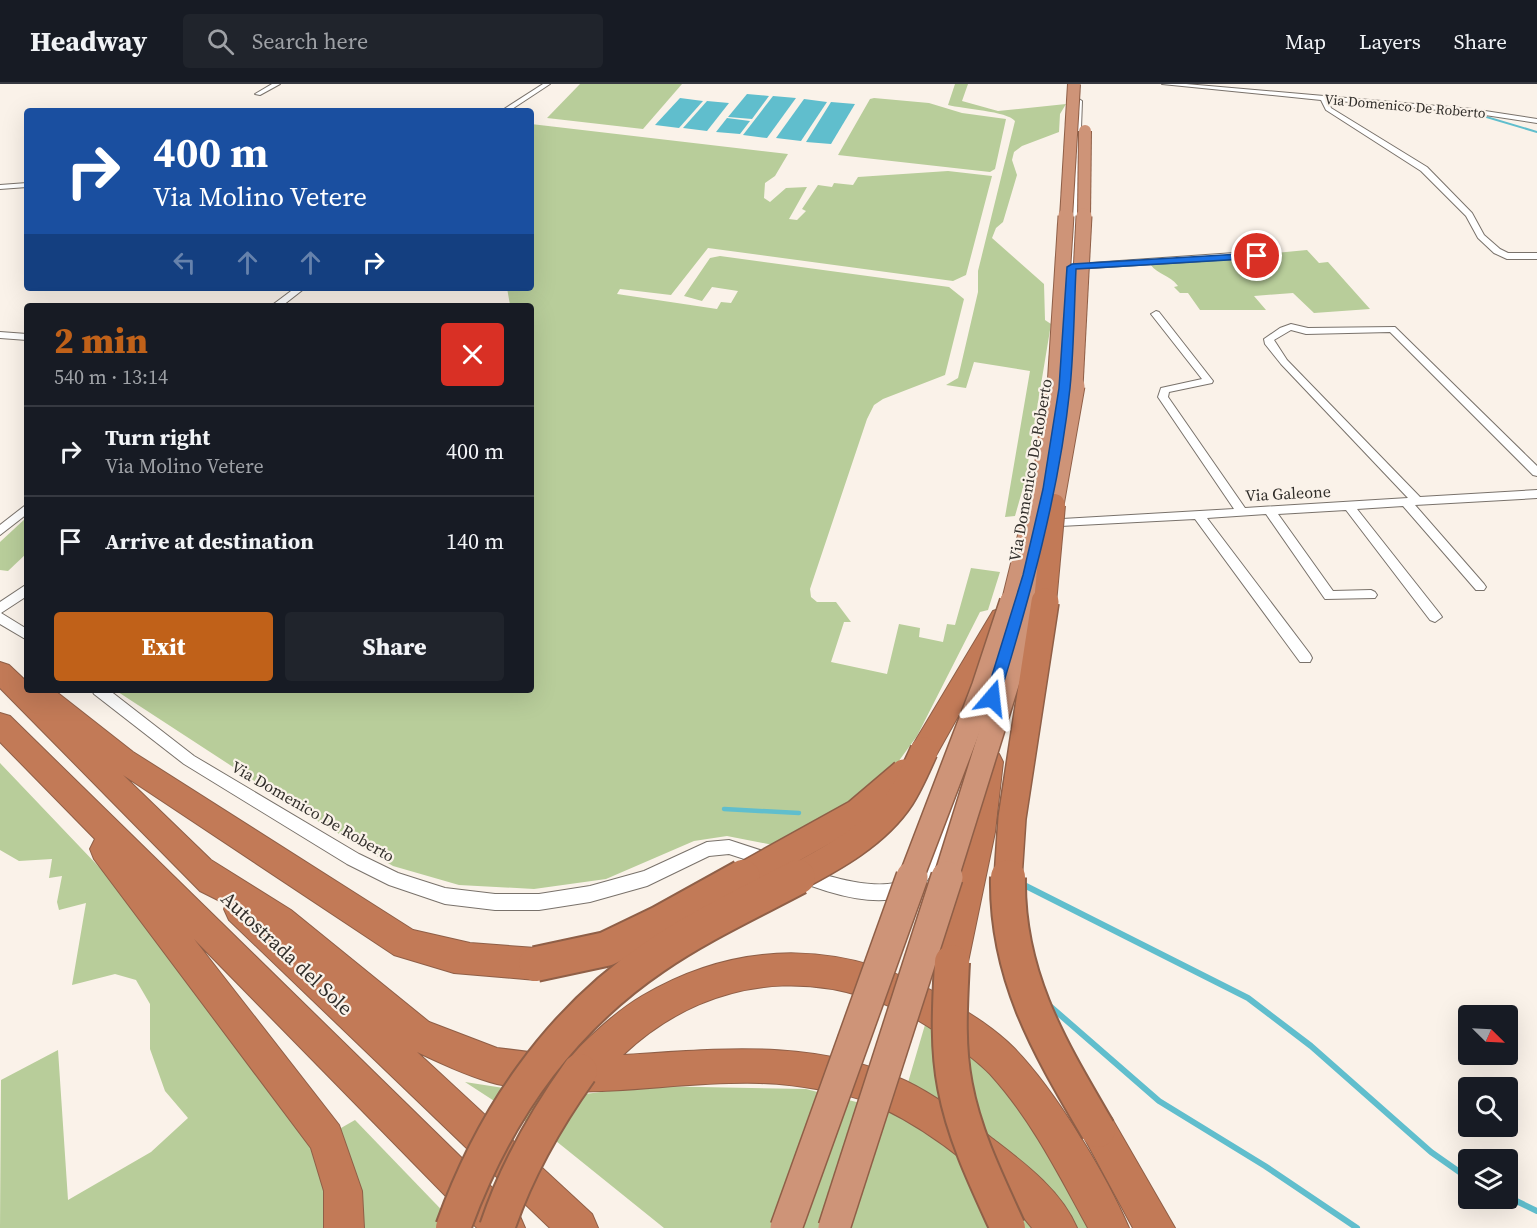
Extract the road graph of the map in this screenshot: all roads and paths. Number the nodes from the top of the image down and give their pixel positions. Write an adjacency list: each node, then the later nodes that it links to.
1 (277, 84): 7 (street)
2 (548, 84): 9 (street)
3 (1074, 84): 35 (highway, bridge)
4 (1079, 84): 15 (street, Via Domenico De Roberto)
5 (1086, 84): 28 (highway, bridge)
6 (1165, 84): 8 (street, Via Domenico De Roberto)
7 (258, 94)
8 (1324, 98): 10 (street, Via Domenico De Roberto); 13 (street)
9 (509, 108)
10 (1537, 121)
11 (24, 185): 12 (street)
12 (0, 187)
13 (1537, 256)
14 (1268, 260): 15 (street)
15 (1072, 267): 28 (street, Via Domenico De Roberto)
16 (297, 291): 17 (street)
17 (280, 303)
18 (1156, 314): 27 (street)
19 (0, 335): 20 (street)
20 (24, 337)
21 (1537, 472): 23 (street)
22 (1537, 494): 23 (street, Via Galeone)
23 (1412, 502): 24 (street, Via Galeone); 32 (street)
24 (1349, 506): 26 (street, Via Galeone); 37 (street)
25 (24, 510): 30 (street)
26 (1269, 510): 27 (street, Via Galeone); 34 (street)
27 (1242, 512): 29 (street, Via Galeone)
28 (1048, 514): 29 (street, Via Galeone); 45 (street, Via Domenico De Roberto); 47 (highway, bridge); 61 (highway, bridge)
29 (1198, 514): 40 (street)
30 (6, 520): 31 (street)
31 (0, 531)
32 (1480, 588)
33 (24, 591): 36 (street)
34 (1371, 595)
35 (1013, 598): 48 (highway, bridge); 56 (highway, bridge)
36 (0, 609)
37 (1435, 617)
38 (0, 618): 39 (street)
39 (24, 633)
40 (1305, 658)
41 (0, 662): 43 (highway)
42 (0, 672): 50 (highway, Autostrada del Sole)
43 (24, 681)
44 (40, 693): 48 (highway, bridge)
45 (103, 693)
46 (0, 724): 49 (highway)
47 (994, 729): 57 (highway, bridge); 58 (highway, bridge)
48 (924, 751): 52 (highway, bridge)
49 (47, 772): 51 (highway); 54 (highway)
50 (200, 870): 55 (highway, Autostrada del Sole); 59 (highway)
51 (344, 1228)
52 (453, 1228)
53 (497, 1228): 60 (highway, bridge)
54 (505, 1228)
55 (578, 1228)
56 (786, 1228)
57 (834, 1228)
58 (1008, 1228)
59 (1057, 1228)
60 (1109, 1228)
61 (1155, 1228)

